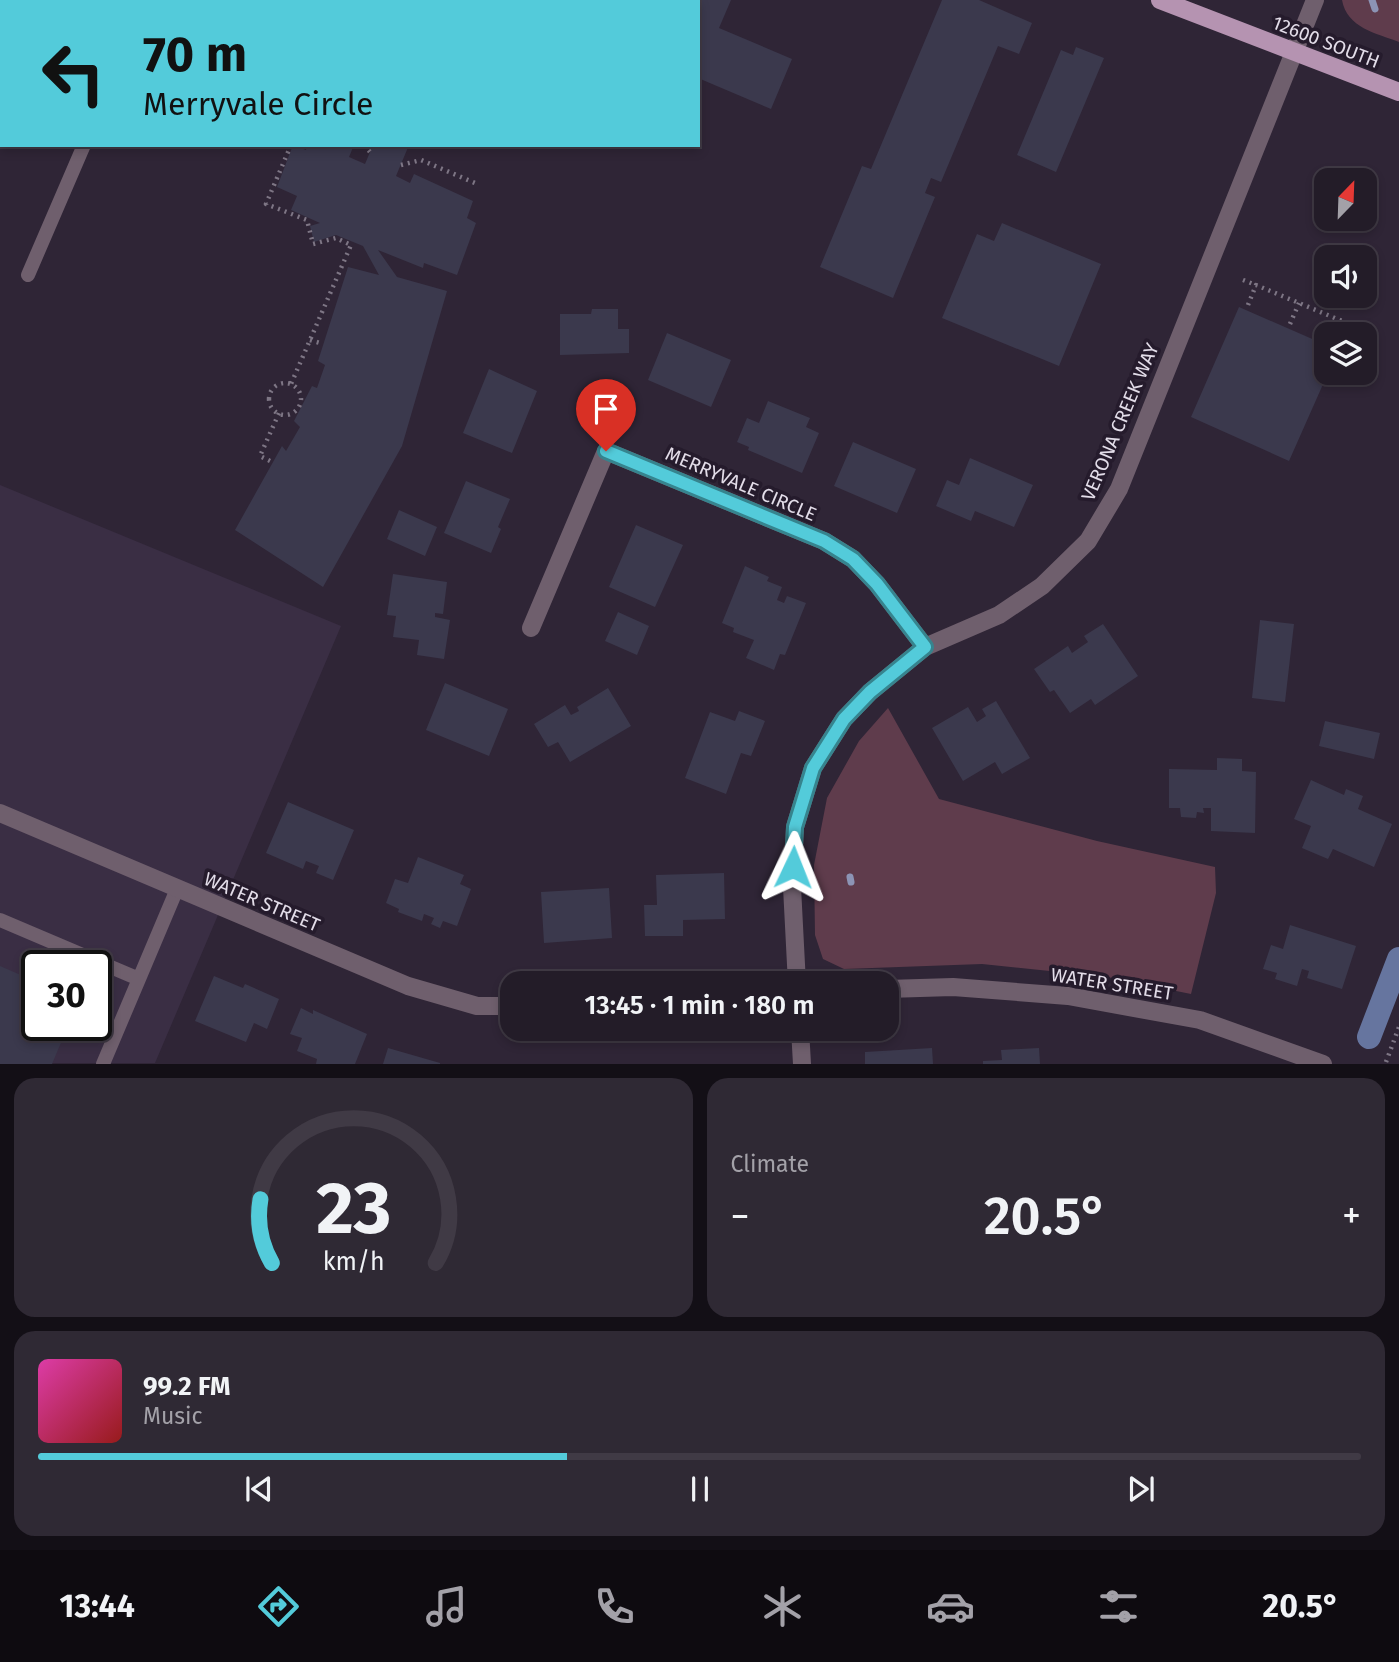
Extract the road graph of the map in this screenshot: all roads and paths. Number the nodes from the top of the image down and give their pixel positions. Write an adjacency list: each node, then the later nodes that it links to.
1 (1160, 0): 3 (main road, 12600 SOUTH)
2 (1315, 0): 3 (street, VERONA CREEK WAY)
3 (1294, 51): 4 (main road, 12600 SOUTH); 24 (street, VERONA CREEK WAY)
4 (1399, 92)
5 (83, 147): 11 (lane)
6 (290, 147): 18 (path)
7 (366, 147): 8 (path)
8 (370, 152)
9 (401, 165): 10 (path)
10 (475, 183)
11 (28, 275)
12 (1243, 280): 13 (path)
13 (1256, 285): 14 (path); 15 (path)
14 (1299, 303): 16 (path); 17 (path)
15 (1248, 305)
16 (1344, 322)
17 (1290, 324)
18 (310, 340): 19 (path); 20 (path)
19 (320, 343)
20 (291, 384): 21 (path); 21 (path)
21 (279, 414): 22 (path)
22 (270, 461)
23 (531, 628): 24 (street, MERRYVALE CIRCLE)
24 (925, 647): 28 (street, VERONA CREEK WAY)
25 (0, 813): 26 (street, WATER STREET)
26 (177, 889): 29 (lane); 31 (street, WATER STREET)
27 (0, 920): 29 (lane)
28 (796, 971)
29 (139, 979): 35 (lane)
30 (899, 989): 37 (street, WATER STREET)
31 (500, 1006)
32 (1399, 1027): 34 (path)
33 (801, 1041): 36 (street)
34 (1387, 1062)
35 (103, 1063)
36 (802, 1063)
37 (1323, 1063)

